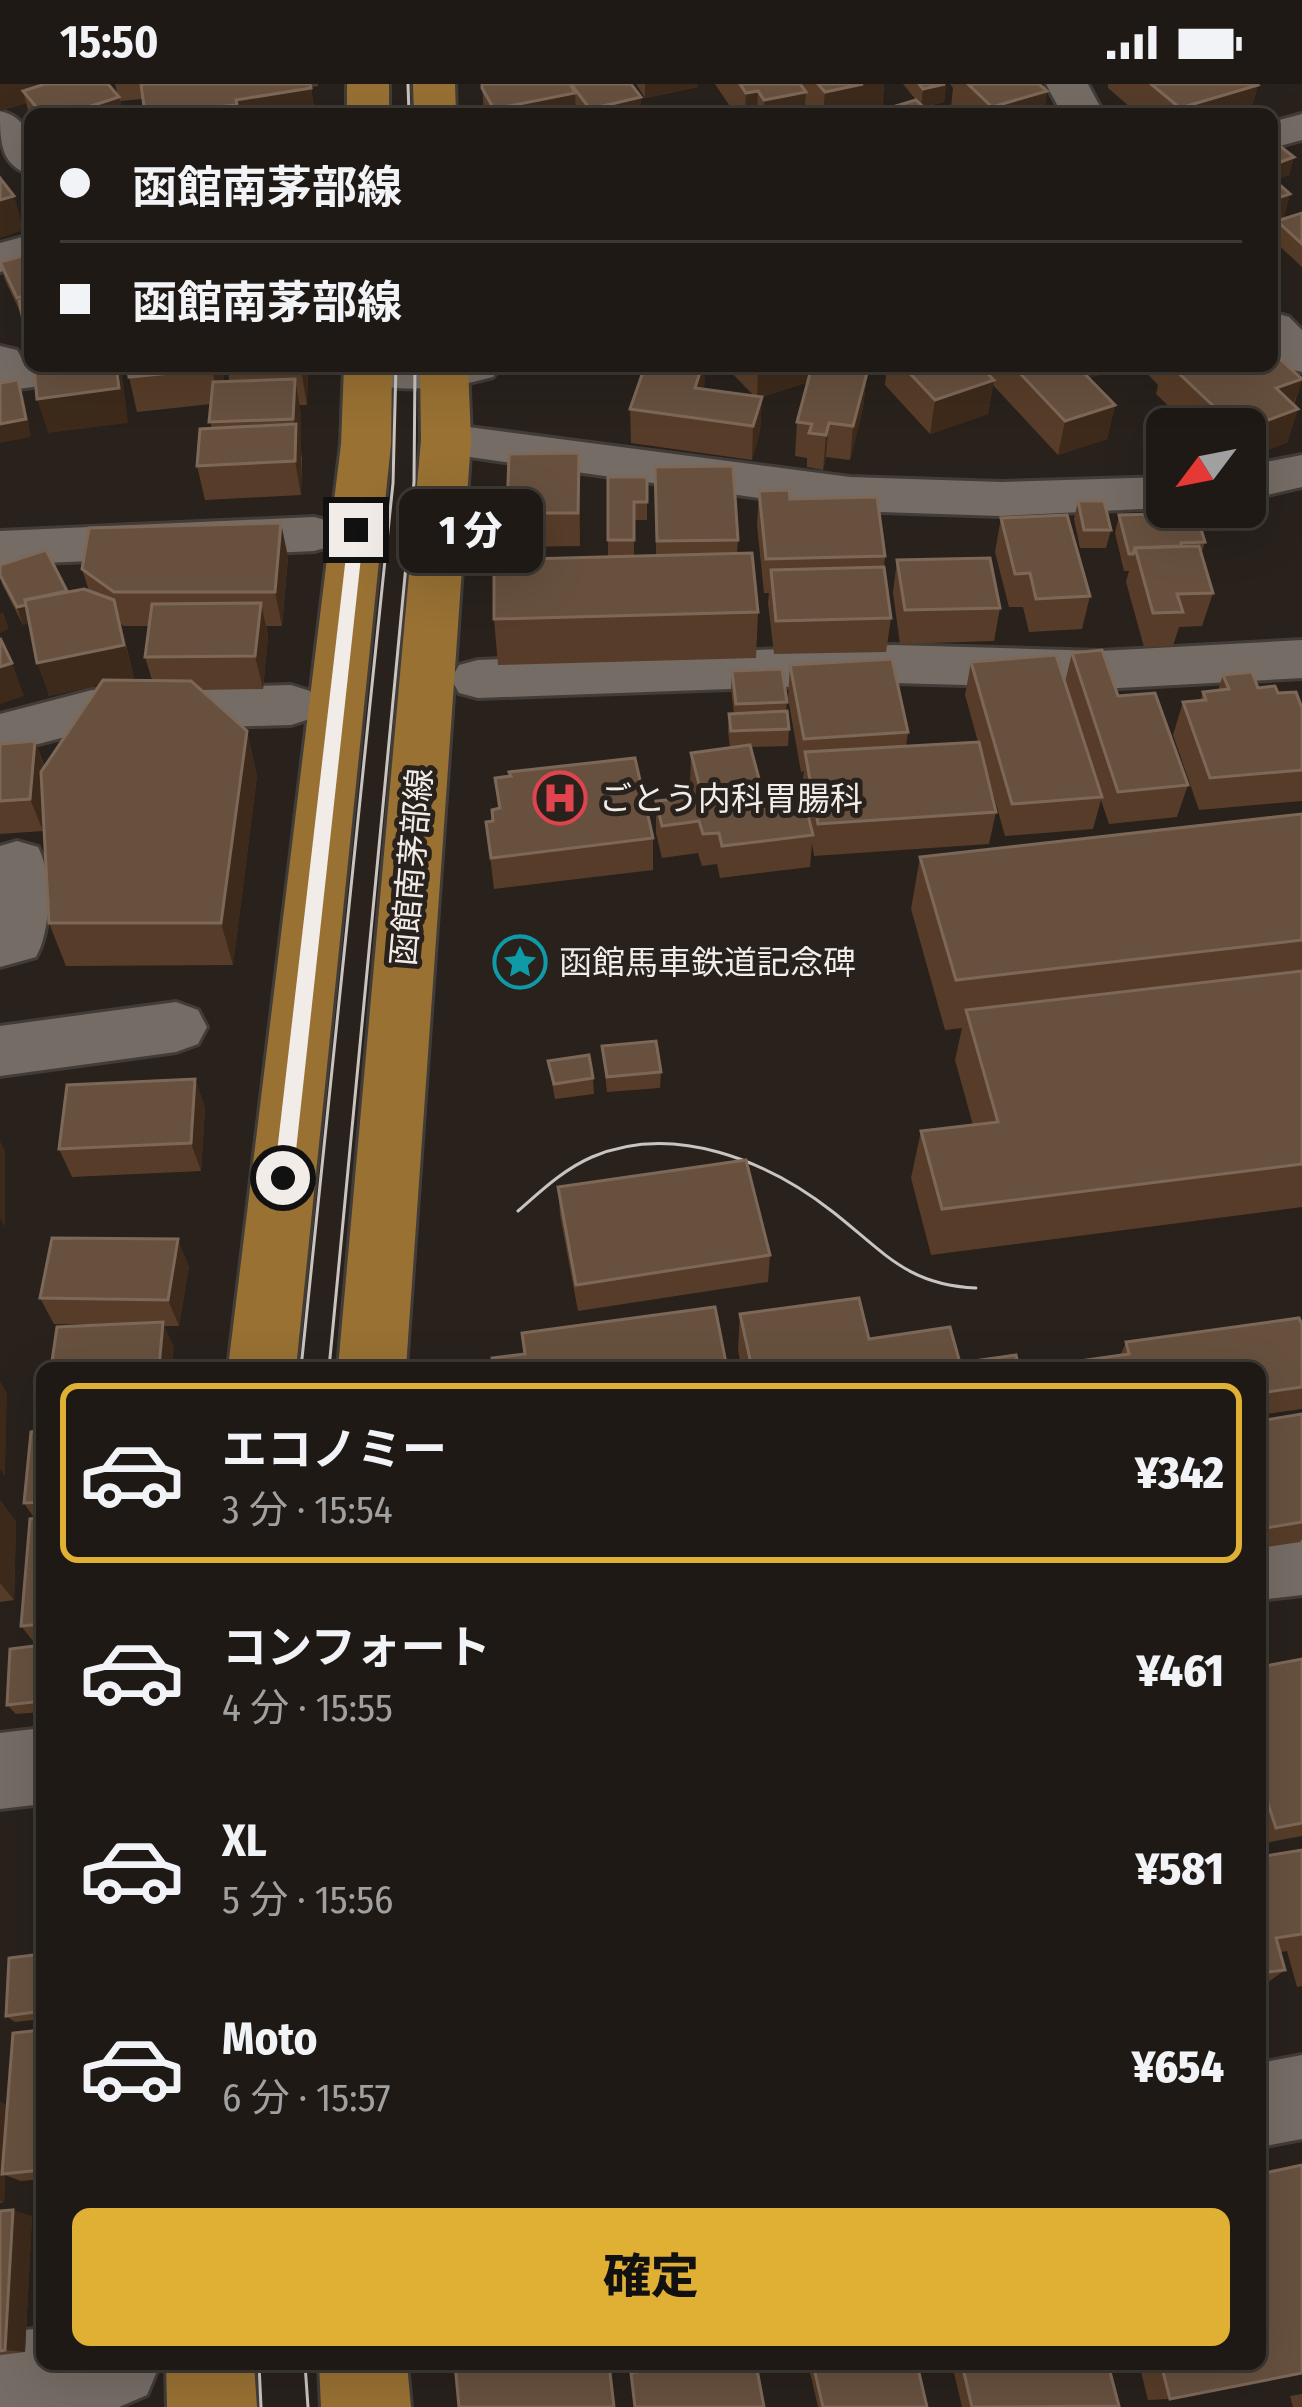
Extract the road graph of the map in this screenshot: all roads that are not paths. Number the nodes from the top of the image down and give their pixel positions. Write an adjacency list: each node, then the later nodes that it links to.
1 (0, 124): 2 (street)
2 (24, 154)
3 (1278, 333): 4 (street)
4 (1302, 357)
5 (0, 361): 6 (street)
6 (37, 372)
7 (368, 372): 23 (main road)
8 (455, 372): 9 (main road, 函館南茅部線)
9 (446, 440): 12 (street); 24 (main road, 函館南茅部線)
10 (1302, 471): 11 (street)
11 (1266, 478)
12 (1146, 495)
13 (314, 534): 14 (street)
14 (0, 548)
15 (1302, 659): 16 (street)
16 (478, 679)
17 (292, 705): 18 (street)
18 (0, 734)
19 (17, 863): 20 (street)
20 (0, 944)
21 (176, 1028): 22 (street)
22 (0, 1051)
23 (263, 1362)
24 (371, 1362)
25 (1302, 1561): 26 (street)
26 (1266, 1565)
27 (36, 1767): 28 (street)
28 (0, 1772)
29 (1302, 2098): 30 (street)
30 (1266, 2104)
31 (66, 2370): 34 (street)
32 (210, 2370): 35 (main road)
33 (363, 2370): 36 (main road)
34 (0, 2378)
35 (212, 2407)
36 (366, 2407)

